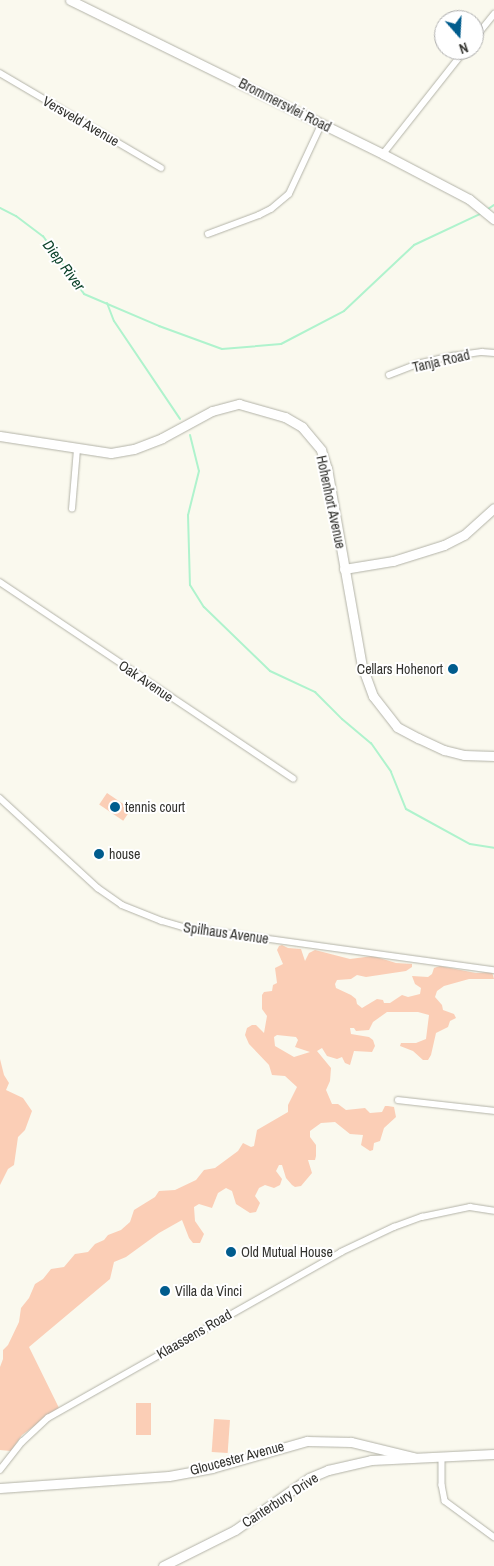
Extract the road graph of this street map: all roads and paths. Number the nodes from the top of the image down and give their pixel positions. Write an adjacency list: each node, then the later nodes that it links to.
1 (70, 0): 6 (street, Brommersvlei Road)
2 (494, 14): 3 (street)
3 (484, 26)
4 (457, 60): 7 (street)
5 (0, 73): 8 (street, Versveld Avenue)
6 (322, 124): 7 (street, Brommersvlei Road); 10 (street)
7 (383, 154): 9 (street, Brommersvlei Road)
8 (161, 168)
9 (494, 219)
10 (208, 234)
11 (494, 353): 12 (street, Tanja Road)
12 (389, 375)
13 (0, 436): 14 (street, Hohenhort Avenue)
14 (77, 449): 15 (street); 17 (street, Hohenhort Avenue)
15 (72, 508)
16 (494, 508): 17 (street)
17 (344, 569): 19 (street, Hohenhort Avenue)
18 (0, 582): 20 (street, Oak Avenue)
19 (494, 756)
20 (293, 778)
21 (0, 798): 22 (street, Spilhaus Avenue)
22 (494, 970)
23 (398, 1100): 24 (street)
24 (494, 1111)
25 (494, 1211): 29 (street, Klaassens Road)
26 (494, 1454): 27 (street, Canterbury Drive)
27 (442, 1457): 28 (street, Canterbury Drive); 31 (street)
28 (413, 1458): 30 (street, Gloucester Avenue); 32 (street, Canterbury Drive)
29 (0, 1470)
30 (0, 1488)
31 (494, 1537)
32 (163, 1566)

